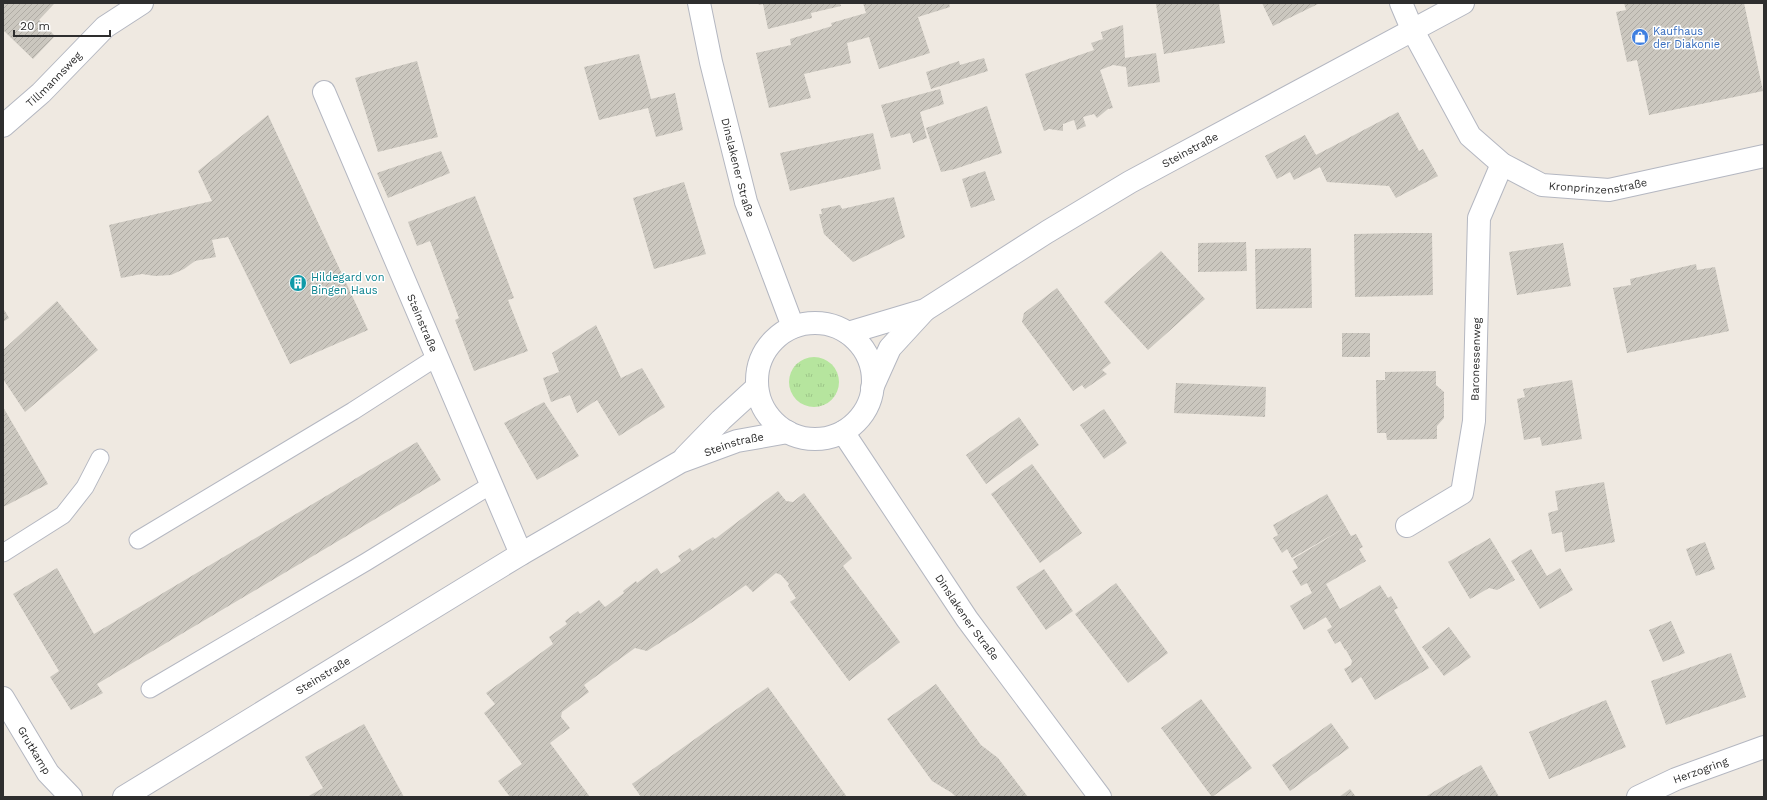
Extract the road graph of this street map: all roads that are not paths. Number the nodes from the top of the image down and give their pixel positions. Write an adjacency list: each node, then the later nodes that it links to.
1 (142, 3): 7 (street, Tillmannsweg)
2 (699, 3): 11 (street, Dinslakener Straße)
3 (1401, 3): 5 (street, Kronprinzenstraße)
4 (1463, 3): 5 (street, Steinstraße)
5 (1412, 29): 9 (street, Kronprinzenstraße); 10 (street, Steinstraße)
6 (324, 92): 13 (street, Steinstraße)
7 (3, 126)
8 (1764, 156): 9 (street, Kronprinzenstraße)
9 (1502, 164): 21 (street, Baronessenweg)
10 (925, 310): 12 (street, Steinstraße); 15 (street, Steinstraße)
11 (793, 327): 12 (street); 14 (street)
12 (848, 333): 15 (street)
13 (437, 358): 20 (street, Steinstraße); 22 (lane)
14 (757, 387): 16 (street); 19 (street, Steinstraße)
15 (872, 388): 17 (street)
16 (788, 432): 17 (street); 19 (street, Steinstraße)
17 (843, 432): 30 (street, Dinslakener Straße)
18 (100, 458): 23 (lane)
19 (680, 462): 24 (street, Steinstraße)
20 (491, 485): 24 (street, Steinstraße); 25 (lane)
21 (1407, 526)
22 (138, 540)
23 (3, 553)
24 (521, 554): 29 (street, Steinstraße)
25 (150, 690)
26 (3, 698): 28 (street, Grutkamp)
27 (1764, 747): 31 (street, Herzogring)
28 (71, 797)
29 (124, 797)
30 (1100, 797)
31 (1638, 797)

